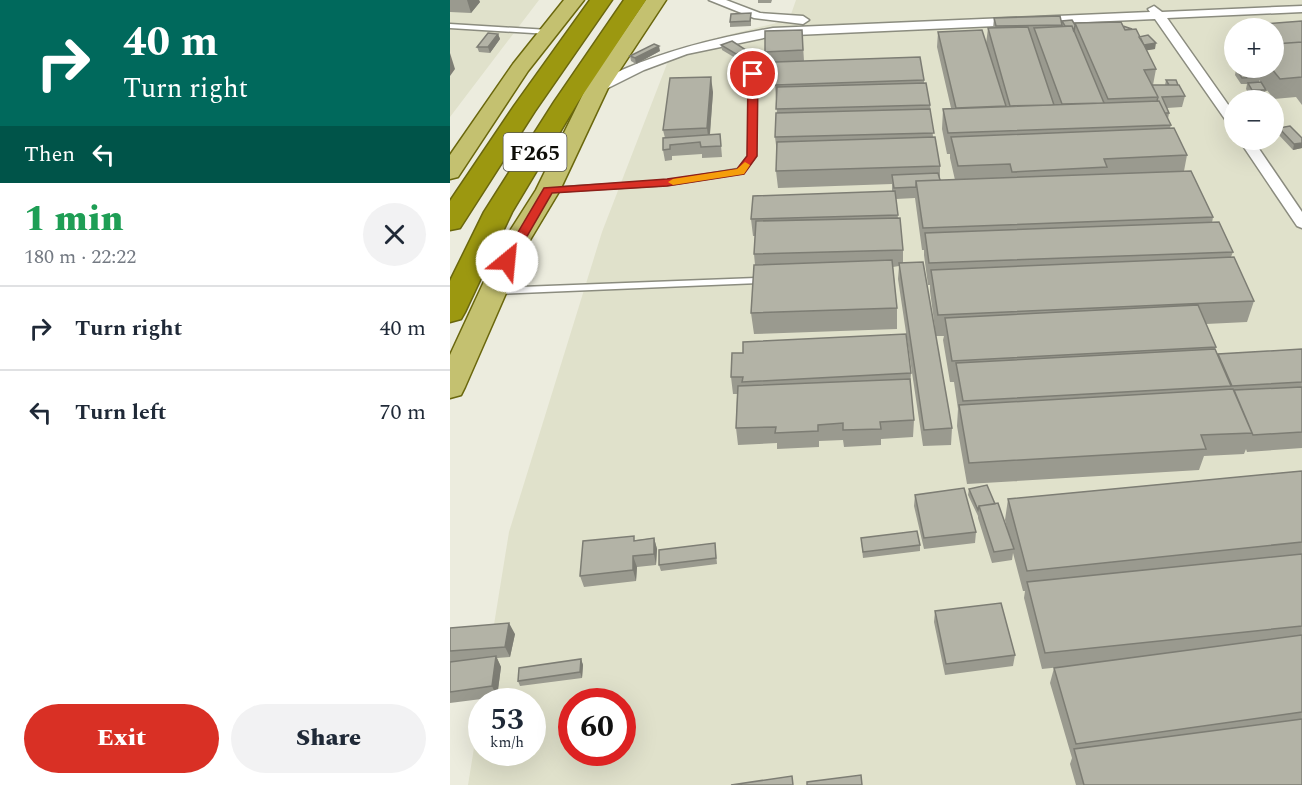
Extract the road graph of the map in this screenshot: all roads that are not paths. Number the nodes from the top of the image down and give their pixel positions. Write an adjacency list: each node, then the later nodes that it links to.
1 (574, 0): 10 (main road)
2 (601, 0): 17 (highway, F265)
3 (634, 0): 21 (highway, F265)
4 (656, 0): 12 (main road)
5 (715, 0): 8 (street)
6 (1302, 1): 8 (street)
7 (1302, 9): 8 (street)
8 (1156, 12): 12 (street); 13 (street)
9 (450, 26): 10 (lane)
10 (549, 32): 15 (main road)
11 (753, 74): 16 (lane)
12 (597, 88): 16 (main road)
13 (1224, 108)
14 (1253, 150): 18 (street)
15 (450, 172)
16 (548, 190): 20 (main road)
17 (450, 222)
18 (1302, 223)
19 (756, 281): 20 (lane)
20 (493, 291): 22 (main road)
21 (450, 312)
22 (450, 387)

